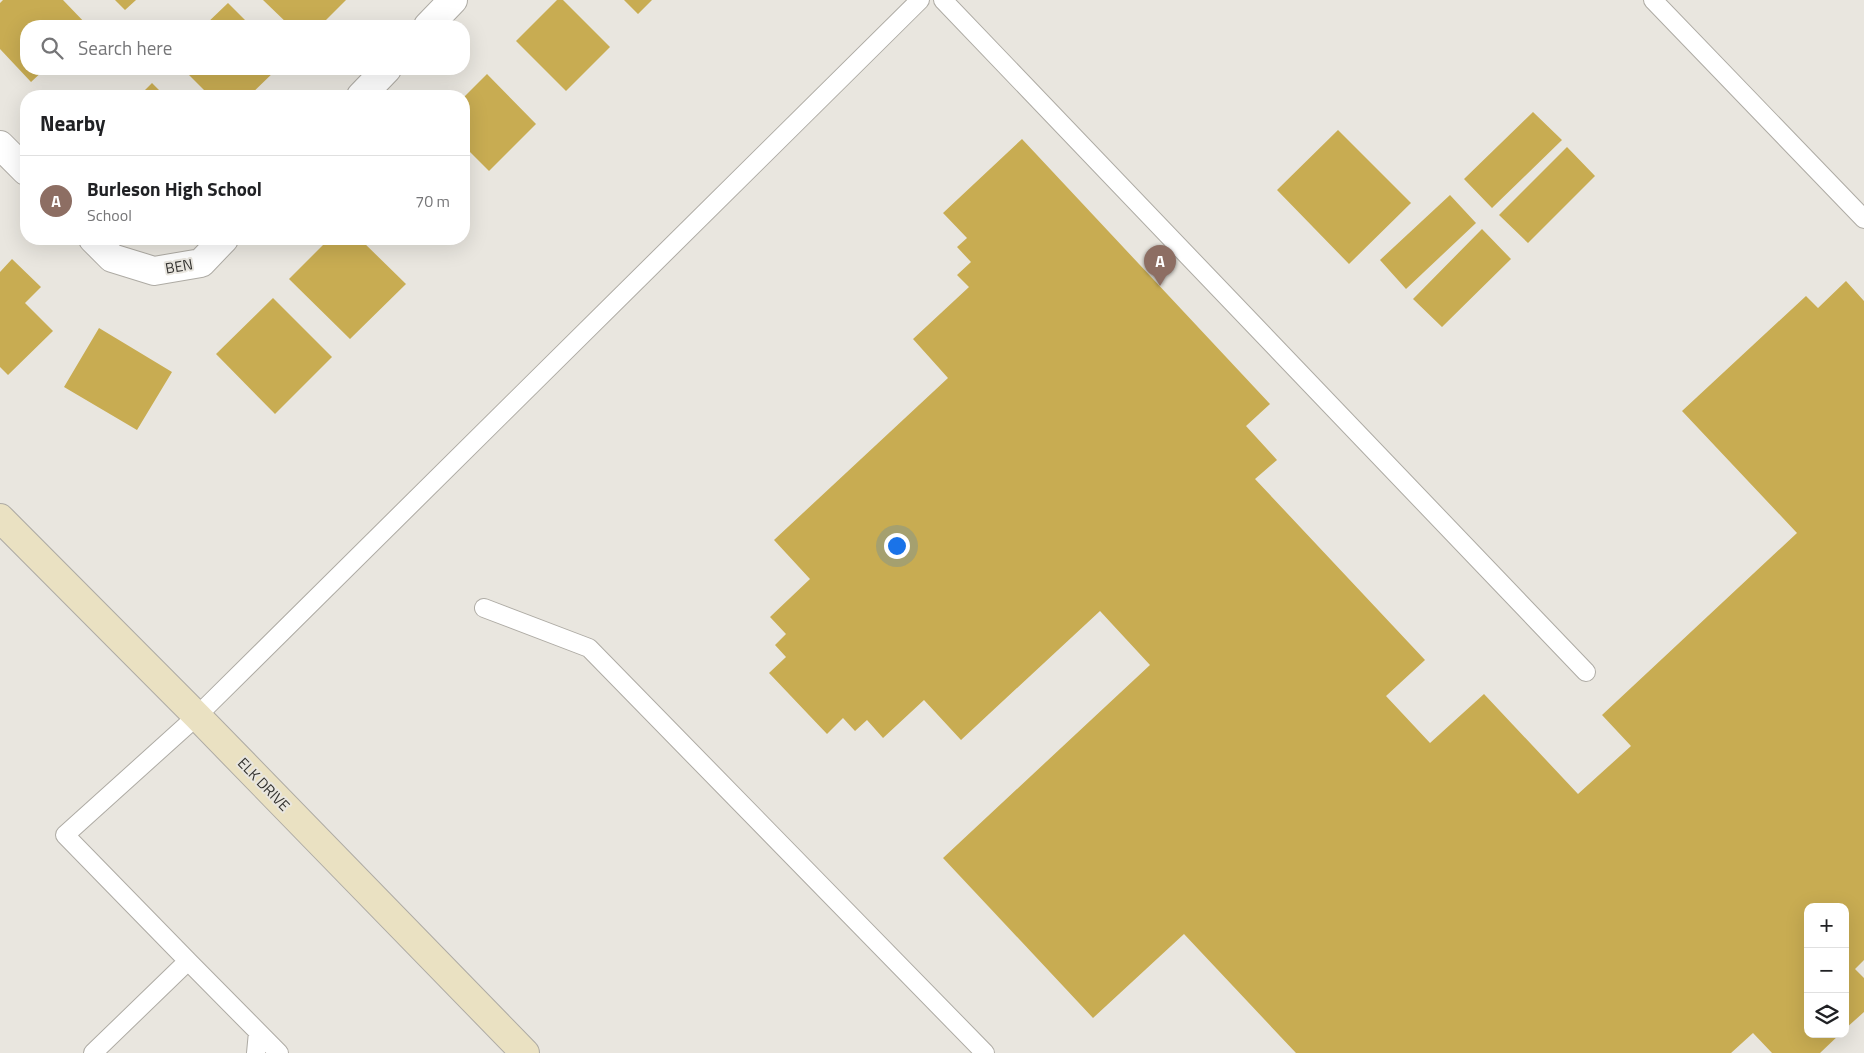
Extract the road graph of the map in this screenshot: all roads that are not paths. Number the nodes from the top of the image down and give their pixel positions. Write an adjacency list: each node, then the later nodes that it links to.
1 (453, 0): 5 (street)
2 (920, 0): 16 (lane)
3 (943, 0): 15 (lane)
4 (1654, 0): 10 (lane)
5 (434, 20)
6 (381, 75): 7 (street)
7 (367, 90)
8 (0, 145): 9 (street)
9 (20, 165)
10 (1864, 219)
11 (99, 245): 12 (street, BEN)
12 (218, 245)
13 (0, 518): 16 (street, ELK DRIVE)
14 (484, 608): 23 (lane)
15 (1586, 672)
16 (197, 716): 17 (lane); 22 (street, ELK DRIVE)
17 (188, 961): 18 (lane); 19 (lane)
18 (258, 1032): 20 (lane); 21 (lane)
19 (92, 1053)
20 (256, 1053)
21 (279, 1053)
22 (526, 1053)
23 (984, 1053)

